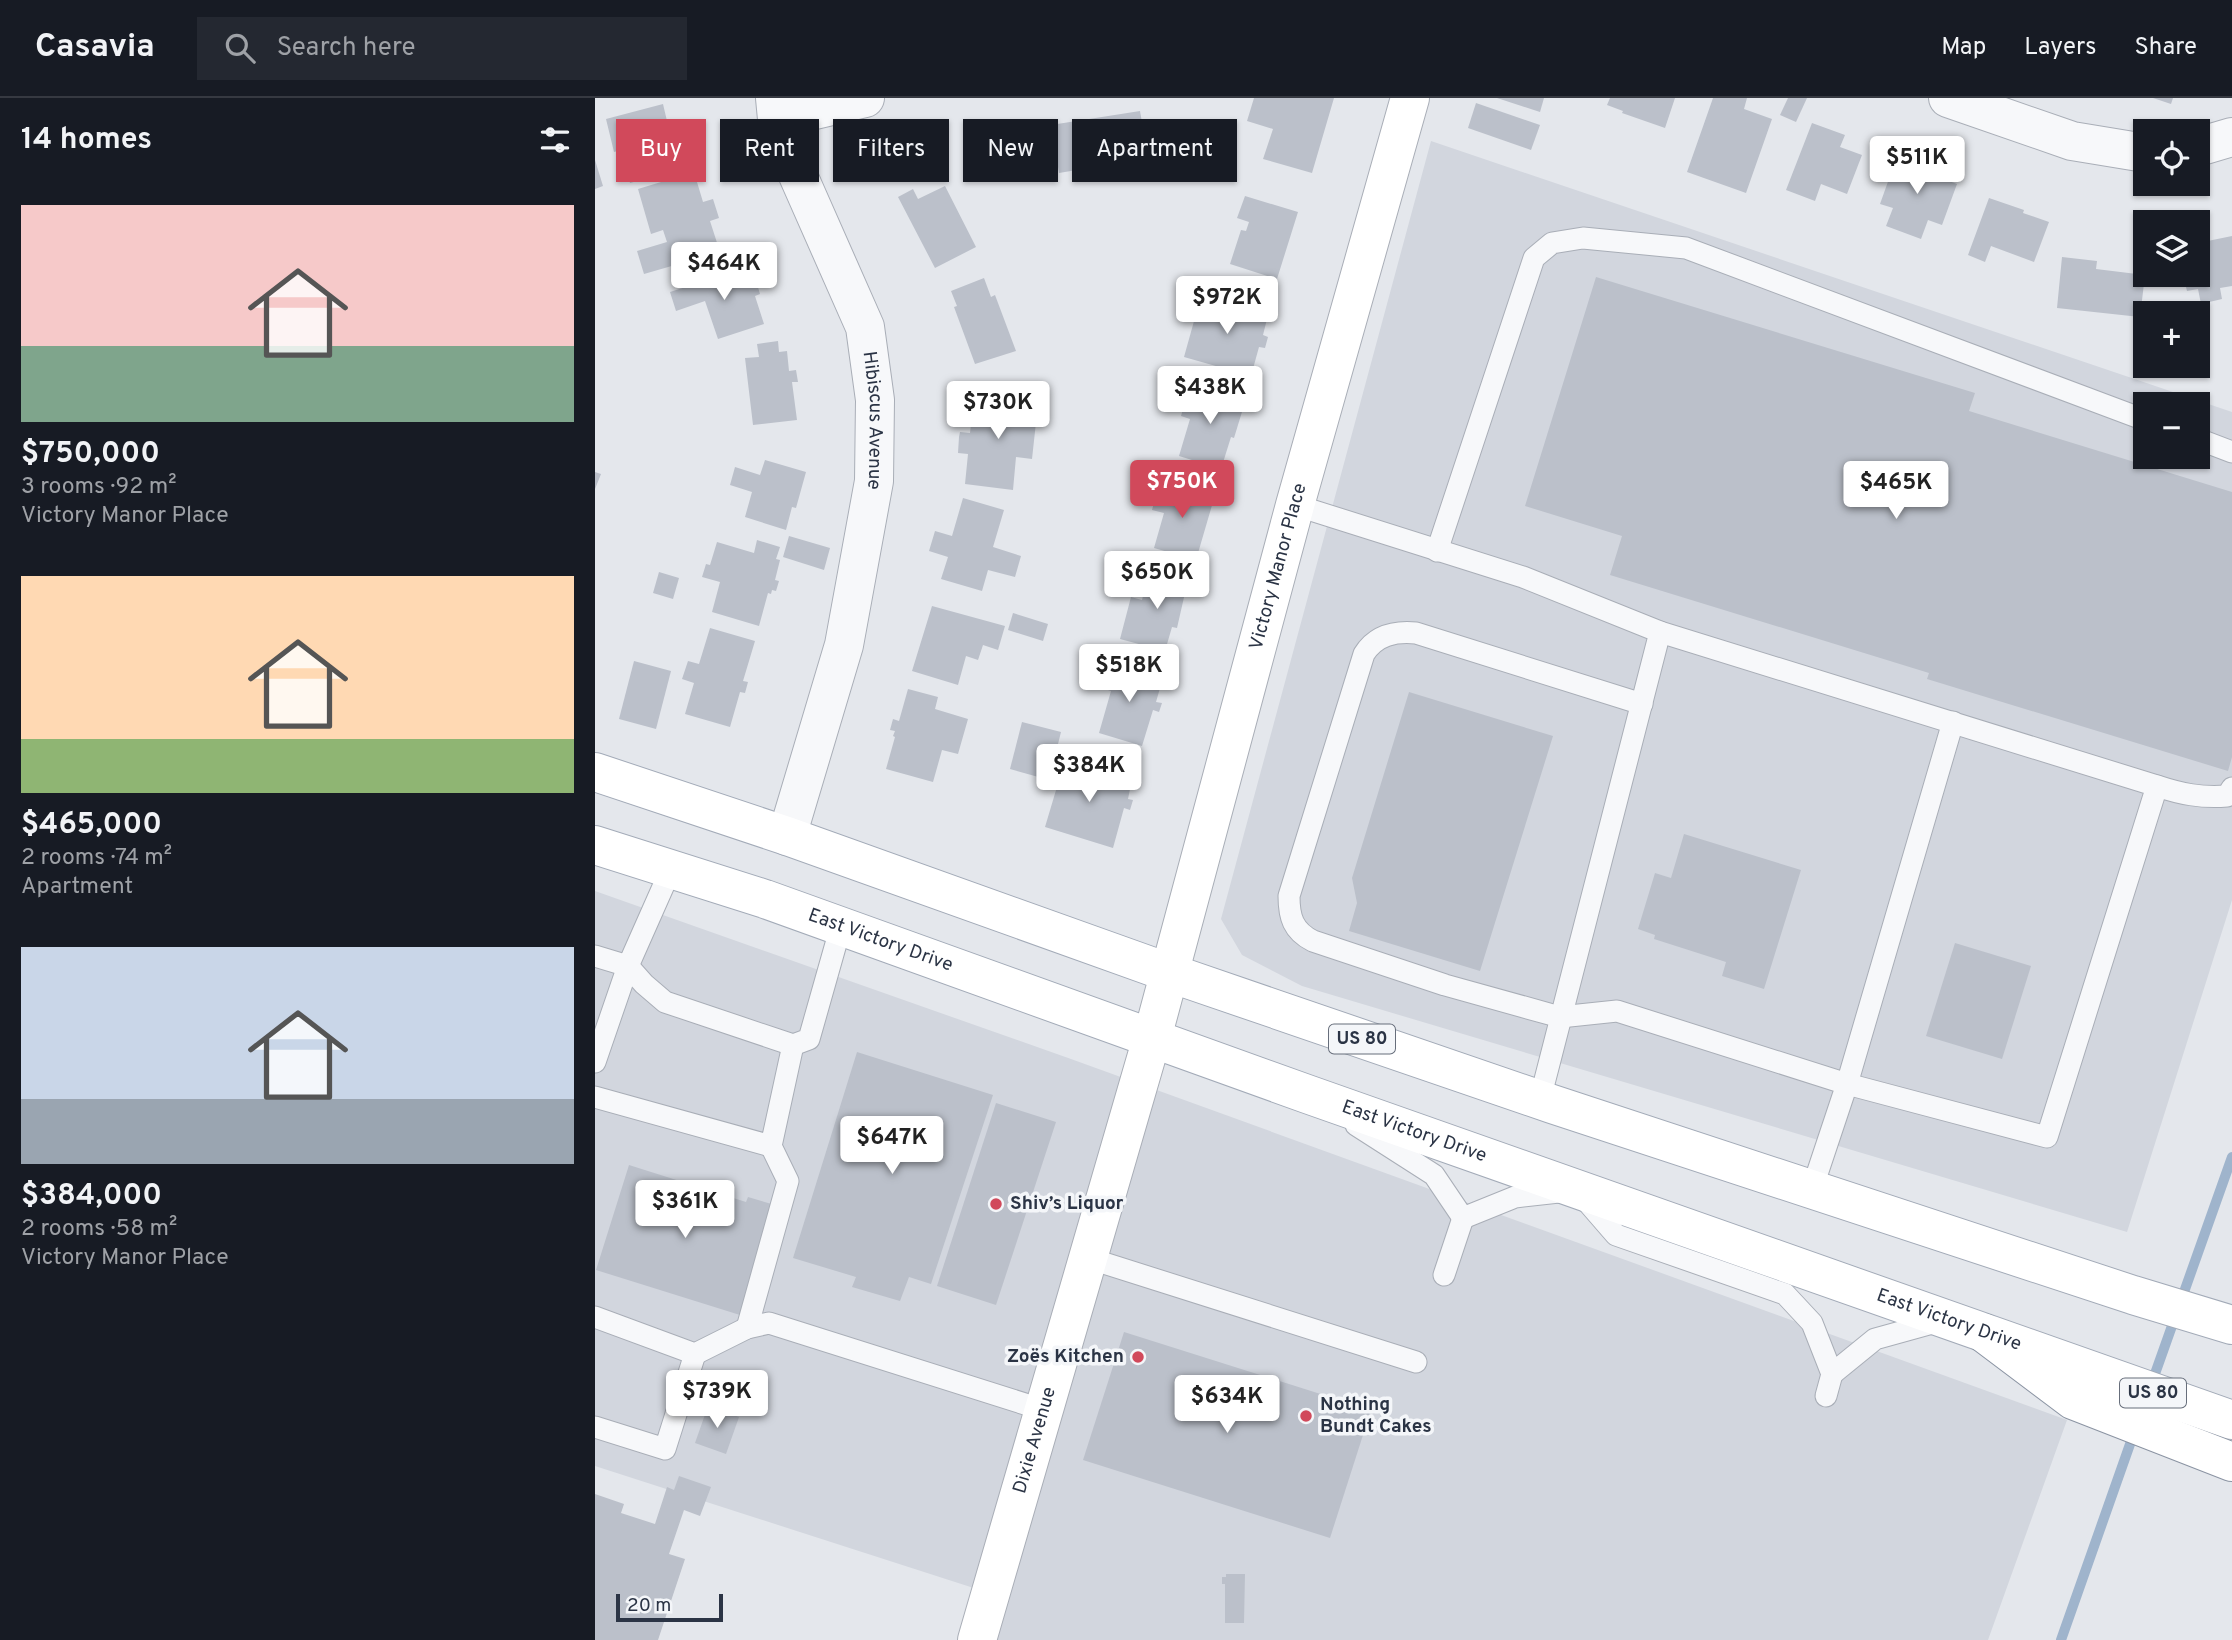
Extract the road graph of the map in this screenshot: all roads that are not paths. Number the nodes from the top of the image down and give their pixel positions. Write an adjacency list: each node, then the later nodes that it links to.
1 (865, 98): 4 (street)
2 (1410, 98): 11 (main road, Victory Manor Place)
3 (1948, 98): 7 (street)
4 (776, 108): 19 (street, Hibiscus Avenue)
5 (2232, 137): 6 (street)
6 (2210, 143)
7 (2133, 151)
8 (2133, 415): 12 (lane)
9 (2210, 444): 10 (lane)
10 (2232, 452)
11 (1295, 506): 12 (lane); 25 (main road, Victory Manor Place)
12 (1437, 551): 13 (lane)
13 (1660, 632): 14 (lane); 15 (lane)
14 (1641, 704): 26 (lane); 26 (lane)
15 (1953, 722): 17 (lane); 30 (lane)
16 (595, 772): 19 (main road, US 80)
17 (2157, 786): 18 (lane); 30 (lane)
18 (2232, 788)
19 (787, 836): 25 (main road, US 80)
20 (595, 845): 21 (main road, East Victory Drive)
21 (671, 869): 22 (main road, East Victory Drive); 24 (lane)
22 (841, 926): 27 (main road, East Victory Drive); 28 (lane)
23 (595, 956): 24 (lane)
24 (628, 966): 28 (lane); 29 (lane)
25 (1170, 973): 27 (main road, Victory Manor Place); 33 (main road, US 80)
26 (1560, 1017): 30 (lane); 33 (lane)
27 (1152, 1038): 31 (main road, East Victory Drive); 38 (main road, Dixie Avenue)
28 (793, 1045): 34 (lane)
29 (595, 1062)
30 (1847, 1084): 36 (lane)
31 (1307, 1094): 35 (main road, East Victory Drive); 37 (lane)
32 (595, 1097): 34 (lane)
33 (1540, 1100): 36 (main road, US 80)
34 (771, 1146): 43 (lane)
35 (1577, 1189): 37 (lane); 41 (main road, East Victory Drive); 46 (lane)
36 (1812, 1189): 42 (main road, US 80)
37 (1462, 1218): 39 (lane)
38 (1088, 1258): 45 (lane); 49 (main road, Dixie Avenue)
39 (1444, 1275)
40 (595, 1317): 44 (lane)
41 (1945, 1319): 46 (lane); 47 (main road, East Victory Drive)
42 (2232, 1325)
43 (747, 1328): 44 (lane); 49 (lane)
44 (695, 1354): 51 (lane)
45 (1416, 1362)
46 (1832, 1374): 48 (lane)
47 (2097, 1391): 50 (main road, US 80); 52 (main road)
48 (1826, 1395)
49 (1044, 1410): 53 (main road, Dixie Avenue)
50 (2218, 1415)
51 (595, 1427)
52 (2232, 1462)
53 (977, 1640)

